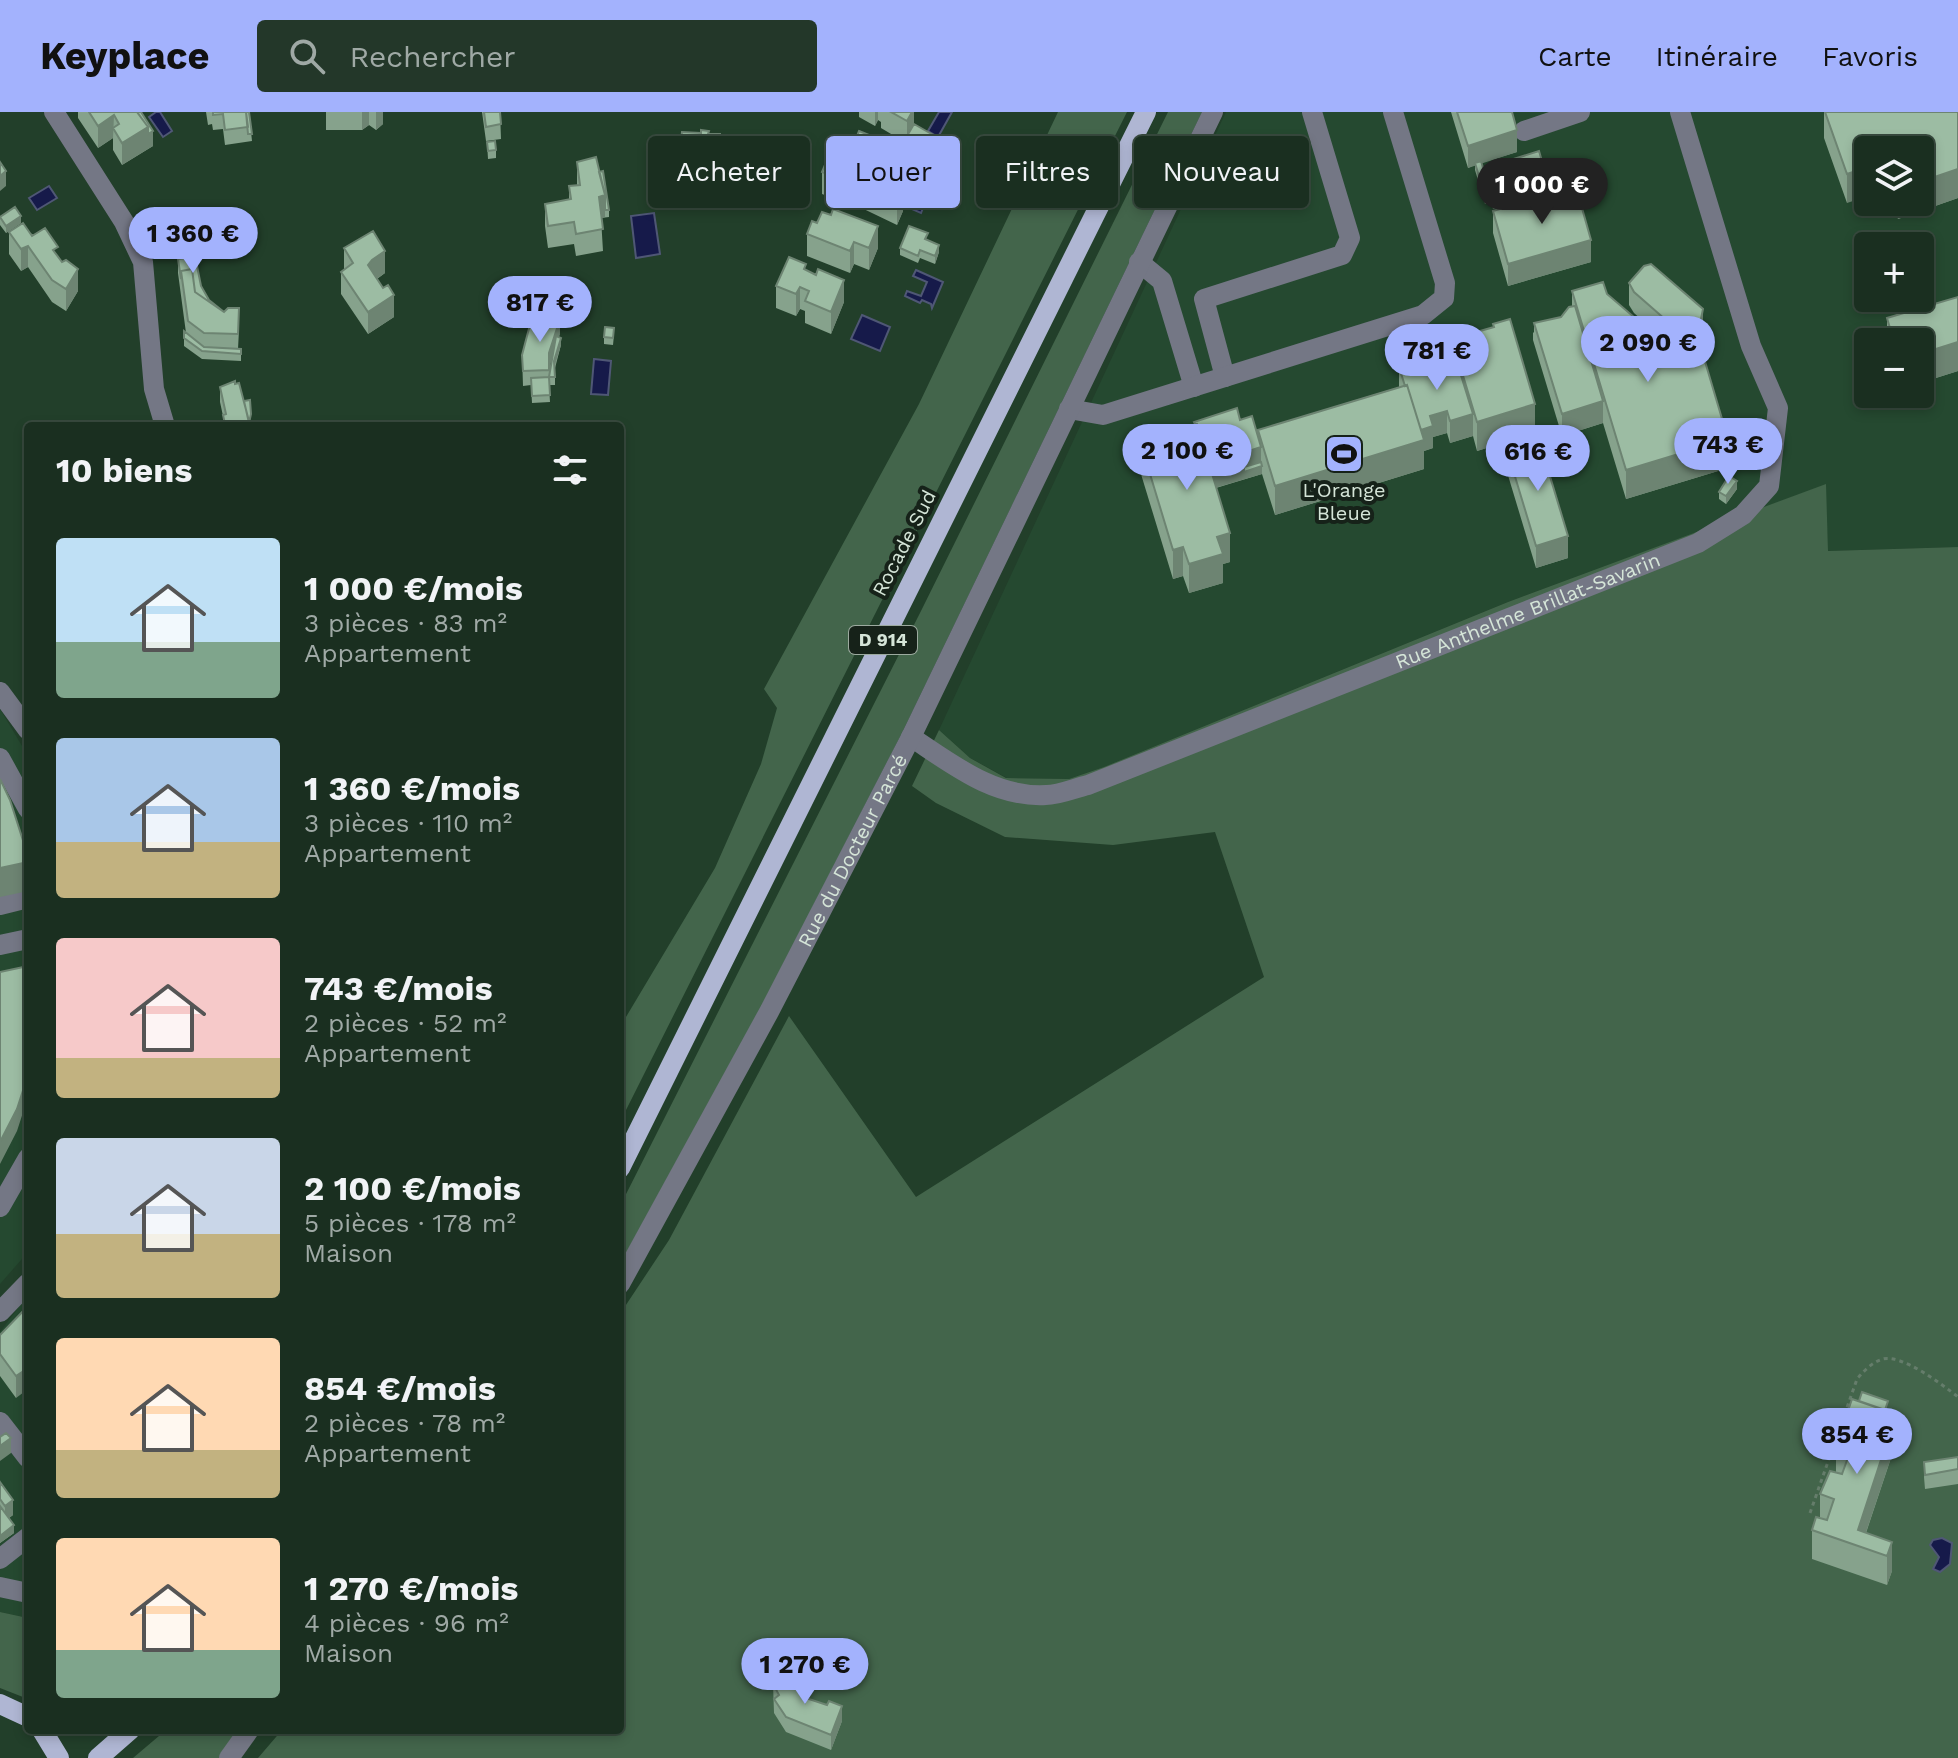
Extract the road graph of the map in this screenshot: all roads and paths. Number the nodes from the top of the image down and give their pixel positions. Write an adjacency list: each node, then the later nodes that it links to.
1 (54, 112): 13 (street)
2 (1146, 112): 23 (main road, Rocade Sud / D 914)
3 (1213, 112): 9 (street, Rue du Docteur Parcé)
4 (1312, 112): 10 (street)
5 (1393, 112): 10 (street)
6 (1580, 112): 8 (street)
7 (1680, 112): 16 (street, Rue Anthelme Brillat-Savarin)
8 (1524, 131)
9 (1139, 262): 11 (street); 12 (street, Rue du Docteur Parcé)
10 (1225, 377): 11 (street)
11 (1194, 387): 12 (street)
12 (1069, 409): 16 (street, Rue du Docteur Parcé)
13 (164, 422)
14 (0, 692): 15 (street)
15 (24, 725)
16 (911, 737): 26 (street, Rue du Docteur Parcé)
17 (0, 758): 18 (street)
18 (24, 802)
19 (24, 899): 20 (street)
20 (0, 905)
21 (24, 940): 22 (street)
22 (0, 945)
23 (624, 1160)
24 (24, 1165): 25 (street)
25 (0, 1207)
26 (624, 1277)
27 (24, 1287): 28 (street)
28 (0, 1312)
29 (1958, 1397): 32 (path)
30 (0, 1422): 31 (street)
31 (24, 1453)
32 (1810, 1513)
33 (24, 1540): 34 (street)
34 (0, 1559)
35 (0, 1587): 36 (street)
36 (24, 1592)
37 (0, 1704): 38 (main road)
38 (24, 1715)
39 (44, 1734): 42 (main road)
40 (125, 1734): 43 (main road)
41 (246, 1734): 44 (street)
42 (59, 1758)
43 (98, 1758)
44 (229, 1758)

